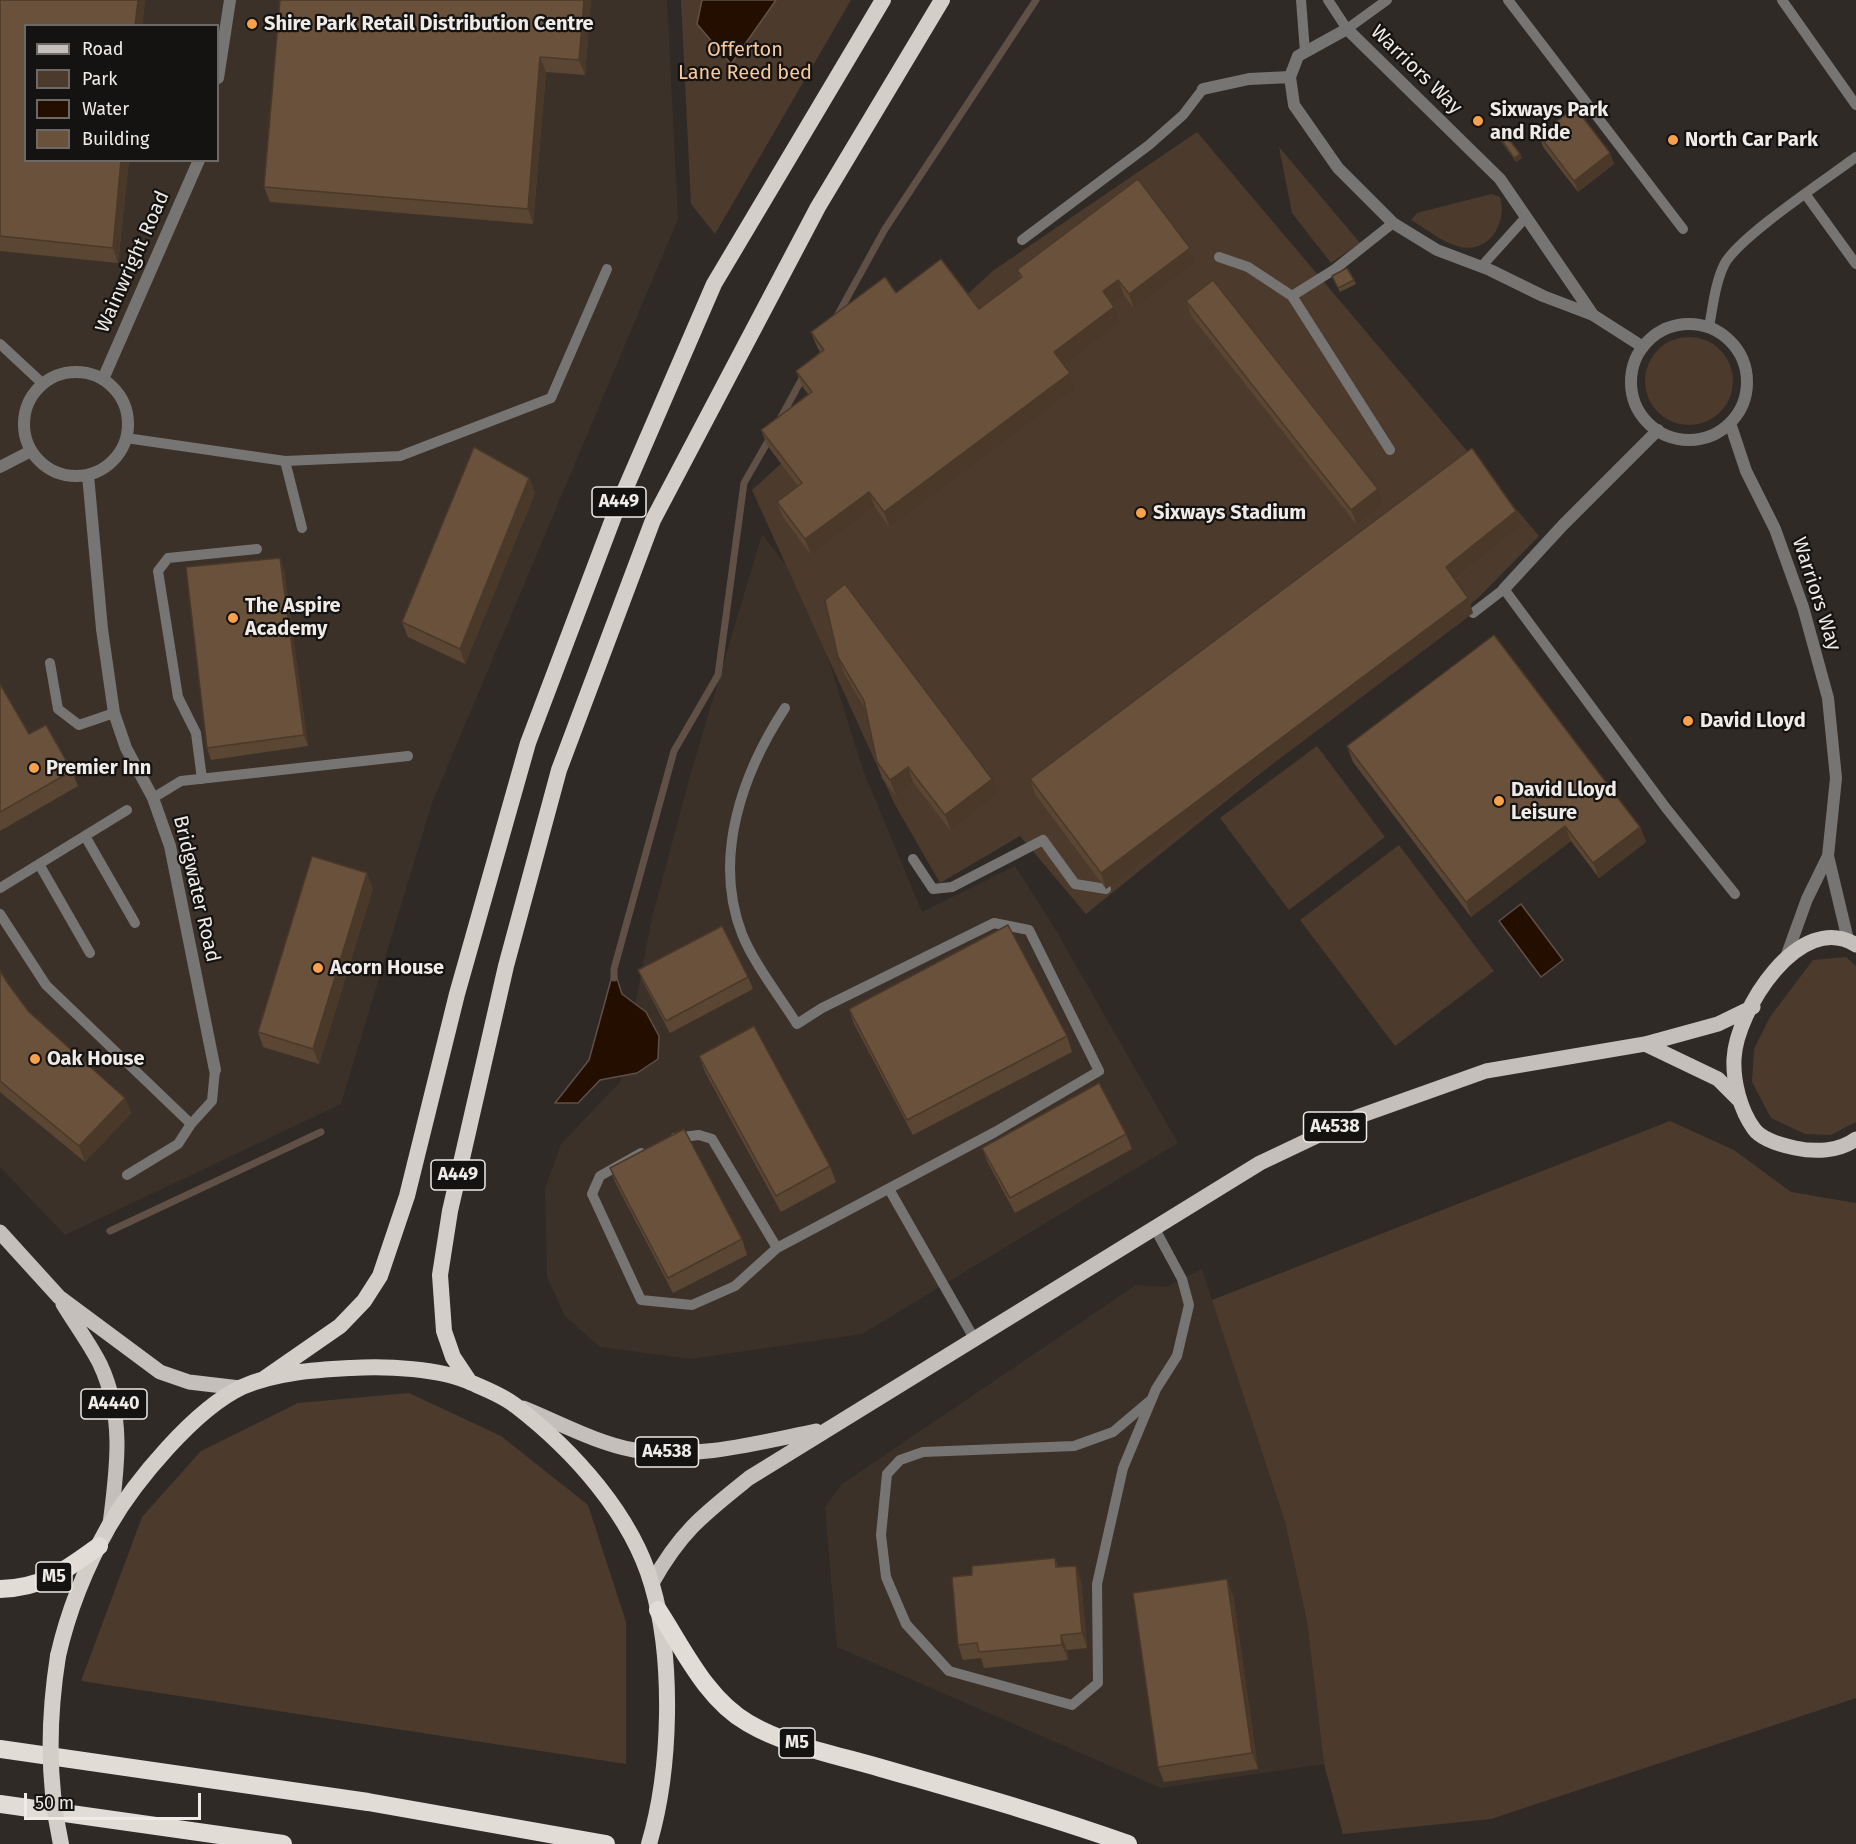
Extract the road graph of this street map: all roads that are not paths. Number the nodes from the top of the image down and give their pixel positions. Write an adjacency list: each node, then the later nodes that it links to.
1 (230, 0): 11 (street)
2 (883, 0): 79 (highway, A449)
3 (942, 0): 80 (highway, A449)
4 (1301, 0): 10 (lane)
5 (1328, 0): 9 (lane)
6 (1387, 0): 9 (lane)
7 (1508, 0): 20 (lane)
8 (1782, 0): 14 (lane)
9 (1347, 29): 10 (street, Warriors Way); 18 (street, Warriors Way)
10 (1305, 52): 12 (street)
11 (219, 72)
12 (1290, 77): 13 (street); 19 (street, Warriors Way)
13 (1203, 89): 21 (lane)
14 (1856, 105)
15 (1856, 157): 17 (lane)
16 (198, 162): 31 (street, Wainwright Road)
17 (1806, 195): 23 (lane); 28 (lane)
18 (1526, 217): 24 (lane); 27 (street, Warriors Way)
19 (1393, 223): 24 (street, Warriors Way); 26 (lane)
20 (1683, 228)
21 (1022, 240)
22 (1219, 257): 26 (lane)
23 (1856, 264)
24 (1481, 267): 27 (street, Warriors Way)
25 (607, 269): 38 (lane)
26 (1292, 296): 36 (lane)
27 (1593, 315): 30 (street, Warriors Way)
28 (1709, 327): 30 (street); 33 (street)
29 (0, 344): 32 (lane)
30 (1642, 348): 34 (street)
31 (103, 379): 32 (street); 35 (street)
32 (42, 383): 37 (street)
33 (1730, 423): 34 (street); 53 (street, Warriors Way)
34 (1658, 430): 43 (street)
35 (126, 438): 38 (lane); 40 (street)
36 (1390, 450)
37 (31, 451): 39 (street); 40 (street)
38 (285, 462): 41 (lane)
39 (0, 467)
40 (88, 475): 47 (street, Bridgwater Road)
41 (302, 528)
42 (257, 549): 49 (lane)
43 (1503, 589): 44 (lane); 58 (lane)
44 (1473, 613)
45 (50, 663): 47 (lane)
46 (785, 708): 73 (lane)
47 (114, 713): 50 (street, Bridgwater Road)
48 (408, 756): 49 (lane)
49 (202, 779): 50 (lane)
50 (153, 798): 66 (street, Bridgwater Road)
51 (127, 810): 52 (lane)
52 (85, 836): 55 (lane); 60 (lane)
53 (1828, 856): 61 (street, Warriors Way); 63 (street, Warriors Way)
54 (913, 859): 57 (lane)
55 (39, 864): 56 (lane); 62 (lane)
56 (0, 888)
57 (1106, 889)
58 (1735, 894)
59 (0, 914): 68 (lane)
60 (135, 923)
61 (1852, 942): 63 (main road)
62 (90, 953)
63 (1786, 957): 64 (main road)
64 (1752, 1007): 65 (main road, A4538); 67 (main road)
65 (1645, 1044): 67 (main road); 74 (main road, A4538)
66 (215, 1070): 68 (lane)
67 (1739, 1100): 70 (main road)
68 (191, 1124): 72 (lane)
69 (668, 1141): 76 (lane)
70 (1853, 1145)
71 (650, 1149): 76 (lane)
72 (127, 1175)
73 (889, 1190): 76 (lane); 78 (lane)
74 (1154, 1227): 78 (main road, A4538); 82 (lane)
75 (0, 1232): 77 (main road, A4440)
76 (777, 1248)
77 (59, 1297): 81 (main road, A4440); 85 (main road, A4440)
78 (975, 1340): 84 (main road, A4538)
79 (265, 1378): 80 (highway); 81 (highway)
80 (469, 1381): 83 (highway)
81 (240, 1388): 85 (highway)
82 (1152, 1399): 82 (lane)
83 (514, 1404): 84 (main road, A4538); 87 (highway)
84 (827, 1429): 87 (main road, A4538)
85 (110, 1524): 86 (highway)
86 (99, 1546): 88 (highway, M5); 92 (highway, bridge)
87 (652, 1583): 89 (highway)
88 (0, 1589)
89 (658, 1610): 95 (highway); 96 (highway, M5)
90 (0, 1749): 94 (highway)
91 (0, 1804): 93 (highway)
92 (61, 1844)
93 (283, 1844)
94 (606, 1844)
95 (649, 1844)
96 (1128, 1844)

